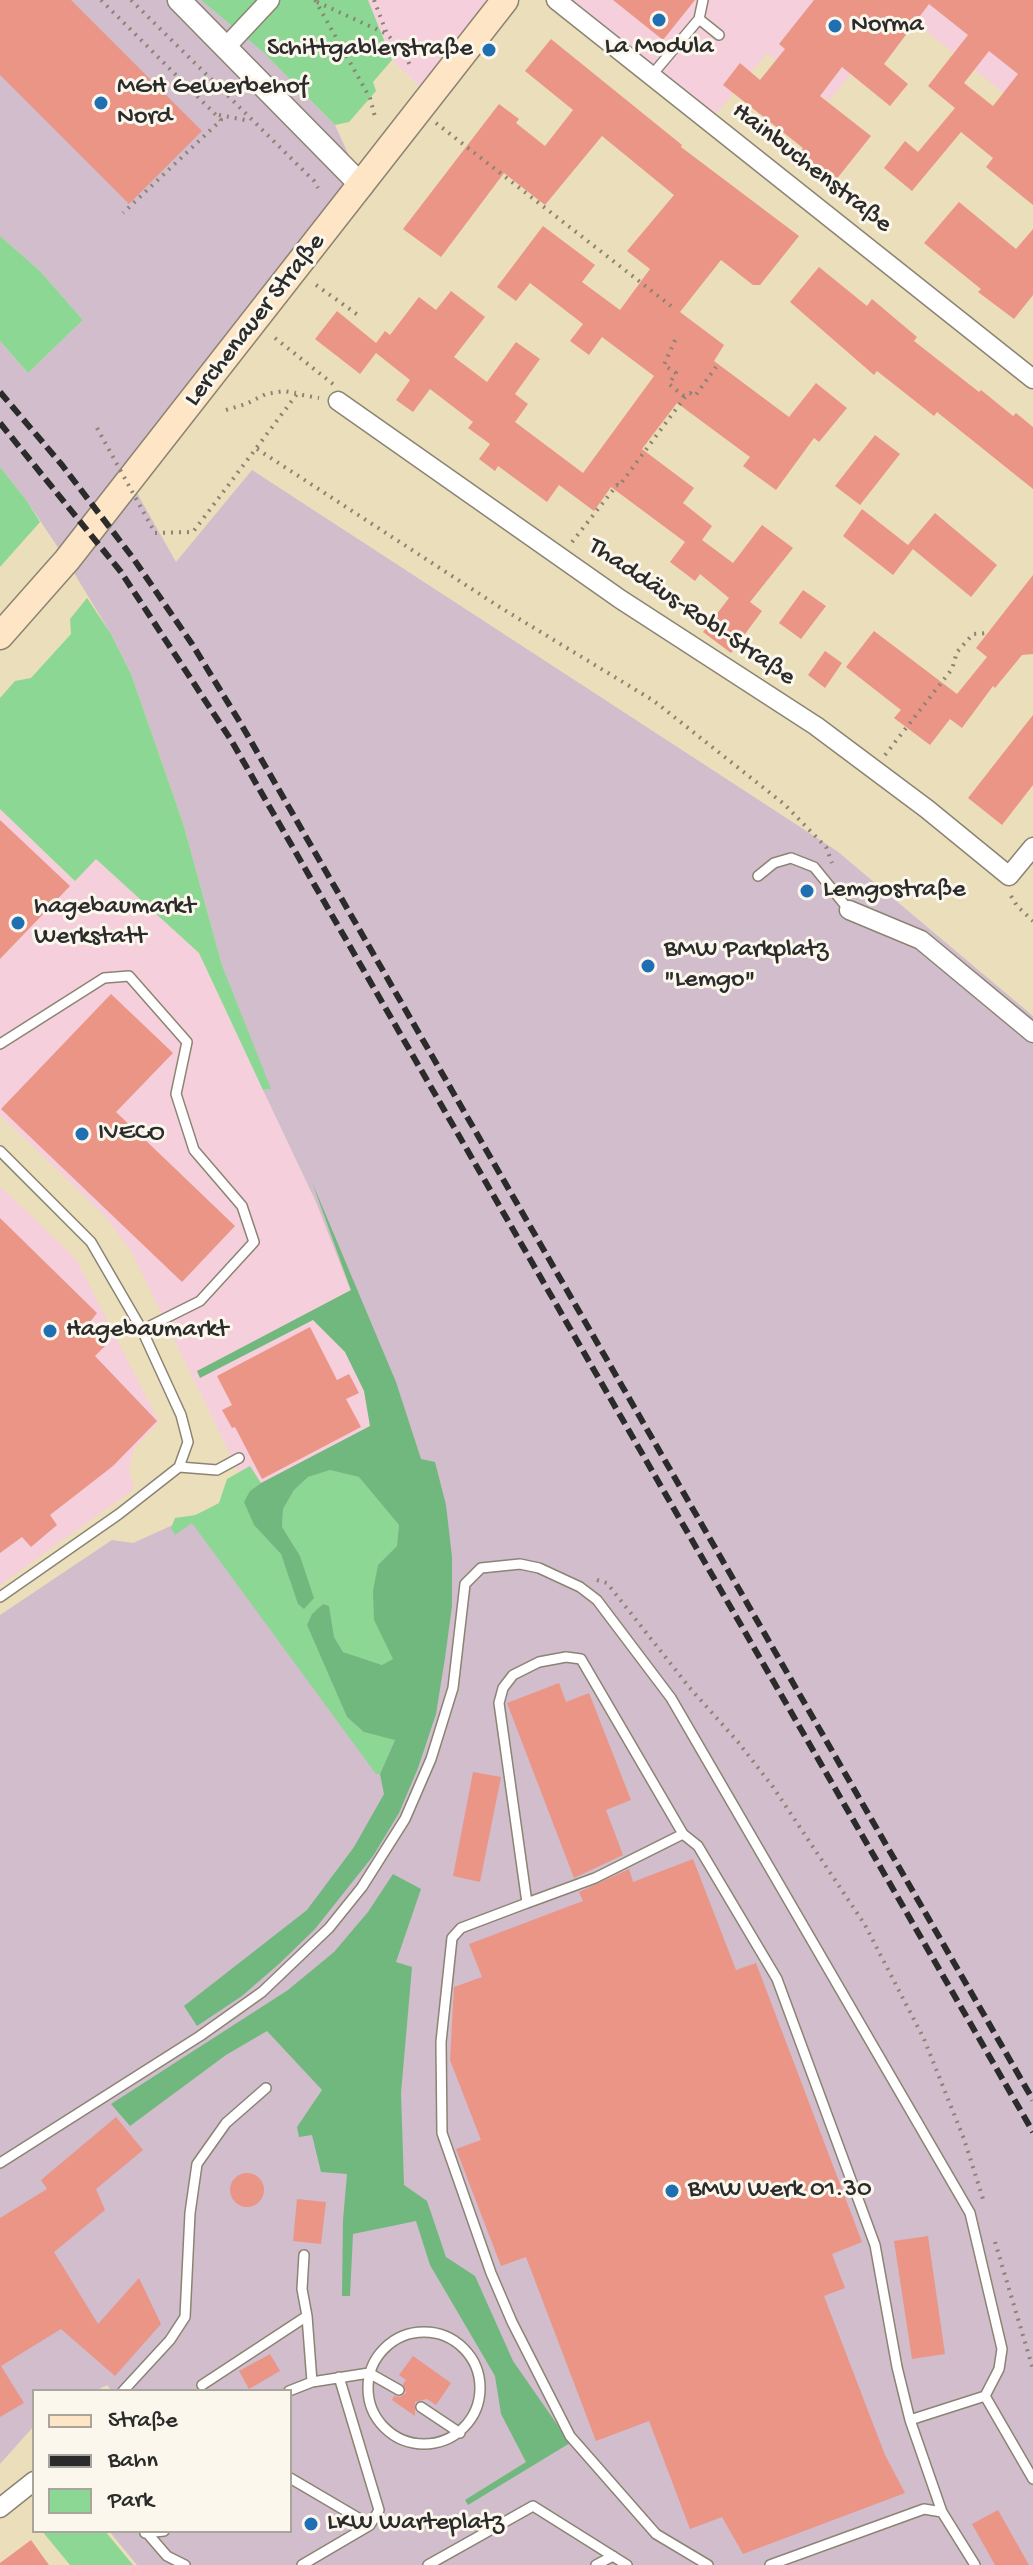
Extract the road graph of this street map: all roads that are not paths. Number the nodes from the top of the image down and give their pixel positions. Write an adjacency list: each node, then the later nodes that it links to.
1 (179, 0): 8 (street)
2 (270, 0): 8 (street)
3 (505, 0): 10 (main road, Lerchenauer Straße)
4 (556, 0): 9 (street, Hainbuchenstraße)
5 (703, 0): 6 (lane)
6 (699, 19): 7 (lane); 9 (lane)
7 (719, 35)
8 (226, 47): 10 (street)
9 (651, 76): 11 (street, Hainbuchenstraße)
10 (362, 186): 13 (main road, Lerchenauer Straße)
11 (1033, 379)
12 (335, 392): 14 (street, Thaddäus-Robl-Straße)
13 (0, 636)
14 (1033, 847)
15 (758, 876): 16 (lane)
16 (849, 910): 17 (street)
17 (1033, 1033)
18 (0, 1044): 20 (lane)
19 (0, 1151): 20 (lane)
20 (142, 1330): 22 (lane)
21 (239, 1458): 22 (lane)
22 (179, 1467): 23 (lane)
23 (0, 1597)
24 (683, 1834): 25 (lane); 25 (lane); 39 (lane)
25 (527, 1903): 54 (lane)
26 (266, 2088): 34 (lane)
27 (0, 2163): 37 (lane)
28 (304, 2255): 29 (lane)
29 (307, 2316): 32 (lane); 33 (lane)
30 (369, 2373): 31 (lane); 36 (lane); 40 (lane); 40 (lane)
31 (339, 2377): 32 (lane); 46 (lane)
32 (312, 2382): 35 (lane)
33 (202, 2385)
34 (125, 2389)
35 (292, 2390)
36 (399, 2390)
37 (985, 2396): 39 (lane); 42 (lane)
38 (421, 2407): 40 (lane)
39 (910, 2420): 45 (lane)
40 (460, 2433)
41 (292, 2479): 46 (lane)
42 (1033, 2479)
43 (32, 2483): 44 (street)
44 (0, 2508)
45 (942, 2512): 55 (lane); 56 (lane)
46 (370, 2525): 50 (lane)
47 (146, 2533): 49 (lane)
48 (613, 2556): 51 (lane); 52 (lane); 53 (lane)
49 (185, 2565)
50 (302, 2565)
51 (428, 2565)
52 (596, 2565)
53 (627, 2565)
54 (708, 2565)
55 (770, 2565)
56 (975, 2565)

